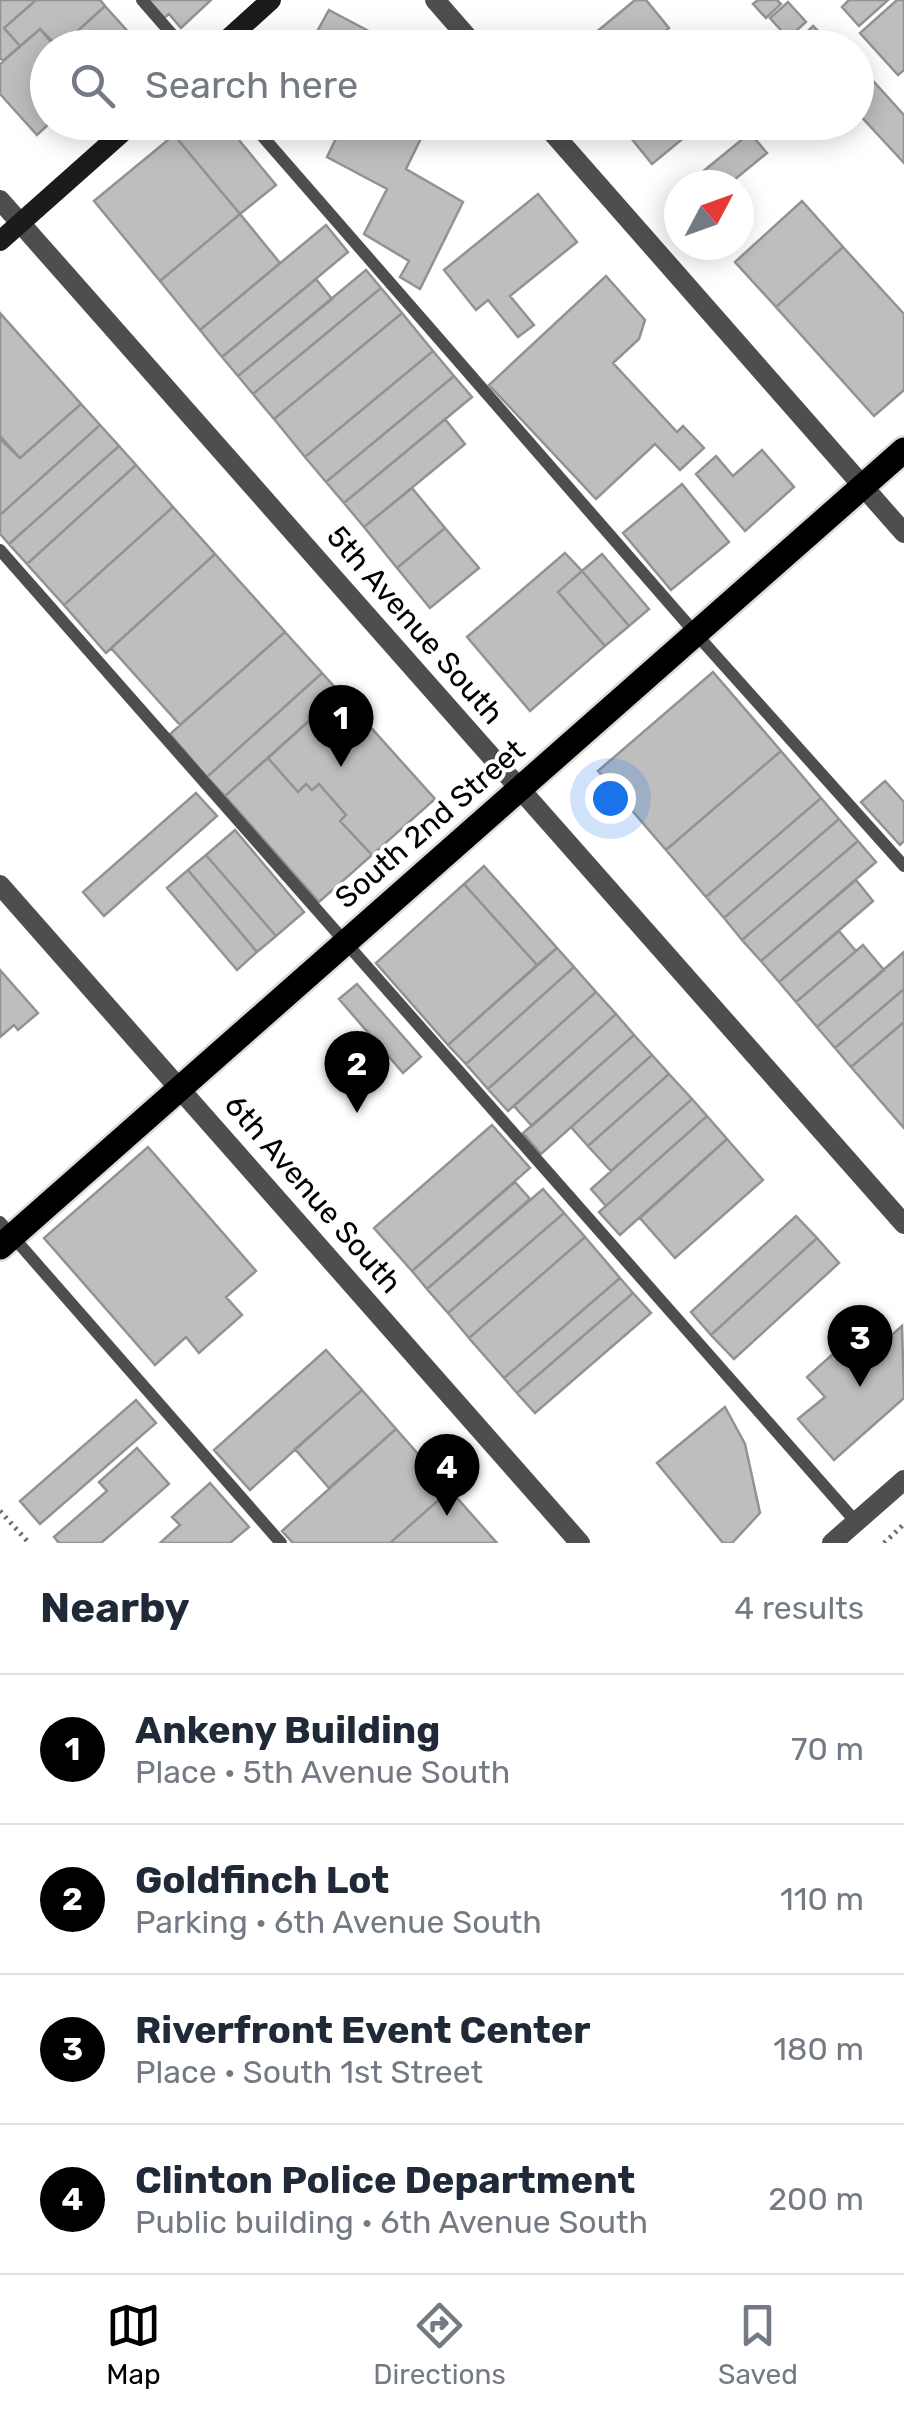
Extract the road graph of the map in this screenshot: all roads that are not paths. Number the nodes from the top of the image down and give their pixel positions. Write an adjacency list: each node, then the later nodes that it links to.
1 (142, 0): 4 (lane)
2 (271, 0): 5 (street)
3 (436, 0): 6 (street)
4 (168, 30)
5 (238, 30)
6 (462, 30)
7 (114, 140): 11 (street)
8 (266, 140): 17 (lane)
9 (559, 140): 14 (street)
10 (0, 200): 11 (street, 5th Avenue South)
11 (20, 223): 12 (street); 18 (street, 5th Avenue South)
12 (0, 241)
13 (904, 450): 14 (main road, South 2nd Street)
14 (863, 487): 15 (street); 17 (main road, South 2nd Street)
15 (904, 533)
16 (0, 550): 21 (lane)
17 (697, 634): 18 (main road, South 2nd Street); 19 (lane)
18 (519, 789): 21 (main road, South 2nd Street); 23 (street, 5th Avenue South)
19 (904, 866)
20 (0, 885): 22 (street, 6th Avenue South)
21 (345, 942): 22 (main road, South 2nd Street); 26 (lane)
22 (179, 1088): 24 (main road, South 2nd Street); 28 (street, 6th Avenue South)
23 (904, 1224)
24 (4, 1235): 27 (lane)
25 (904, 1480): 26 (street)
26 (856, 1522): 29 (street)
27 (281, 1543)
28 (580, 1543)
29 (832, 1543)

